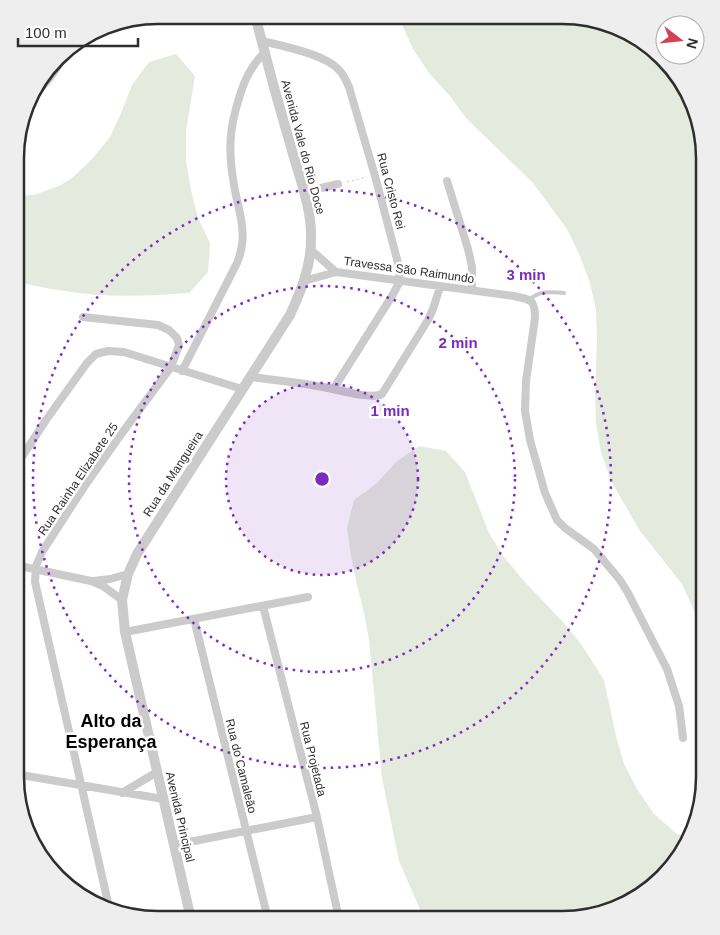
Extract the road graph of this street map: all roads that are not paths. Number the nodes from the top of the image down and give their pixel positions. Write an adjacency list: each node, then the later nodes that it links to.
1 (257, 24): 2 (street, Avenida Vale do Rio Doce)
2 (262, 41): 3 (street, Avenida Vale do Rio Doce); 10 (street, Rua Cristo Rei)
3 (264, 53): 6 (street, Avenida Vale do Rio Doce); 17 (street)
4 (447, 181): 12 (street)
5 (338, 184): 6 (street)
6 (304, 192): 7 (street, Avenida Vale do Rio Doce)
7 (310, 250): 8 (street, Travessa São Raimundo); 9 (street, Avenida Vale do Rio Doce)
8 (336, 272): 9 (street, Travessa São Raimundo); 10 (street, Travessa São Raimundo)
9 (304, 281): 18 (street, Avenida Vale do Rio Doce)
10 (400, 281): 11 (street, Travessa São Raimundo); 19 (street)
11 (440, 287): 12 (street, Travessa São Raimundo); 19 (street)
12 (472, 290): 14 (street, Travessa São Raimundo)
13 (564, 293): 14 (lane)
14 (530, 300): 31 (street)
15 (83, 317): 16 (street)
16 (171, 367): 17 (street); 21 (street); 23 (street, Rua Rainha Elizabete 25)
17 (182, 371): 20 (street)
18 (251, 377): 19 (street); 20 (street, Avenida Vale do Rio Doce)
19 (334, 388)
20 (242, 390): 24 (street, Rua da Mangueira)
21 (24, 454)
22 (24, 567): 23 (street)
23 (35, 570): 25 (street); 34 (street)
24 (128, 574): 25 (street); 27 (street, Avenida Principal)
25 (91, 581): 27 (street)
26 (308, 597): 28 (street)
27 (122, 600): 30 (street, Avenida Principal)
28 (263, 606): 29 (street); 37 (street, Rua Projetada)
29 (194, 619): 30 (street); 38 (street, Rua do Camaleão)
30 (125, 632): 32 (street, Avenida Principal)
31 (683, 738)
32 (157, 772): 35 (street); 36 (street, Avenida Principal)
33 (24, 776): 34 (street)
34 (82, 786): 35 (street); 40 (street)
35 (122, 793): 36 (street)
36 (163, 799): 39 (street, Avenida Principal)
37 (316, 817): 38 (street); 43 (street, Rua Projetada)
38 (246, 831): 39 (street); 42 (street, Rua do Camaleão)
39 (174, 845): 41 (street, Avenida Principal)
40 (108, 901)
41 (189, 911)
42 (266, 911)
43 (337, 911)

